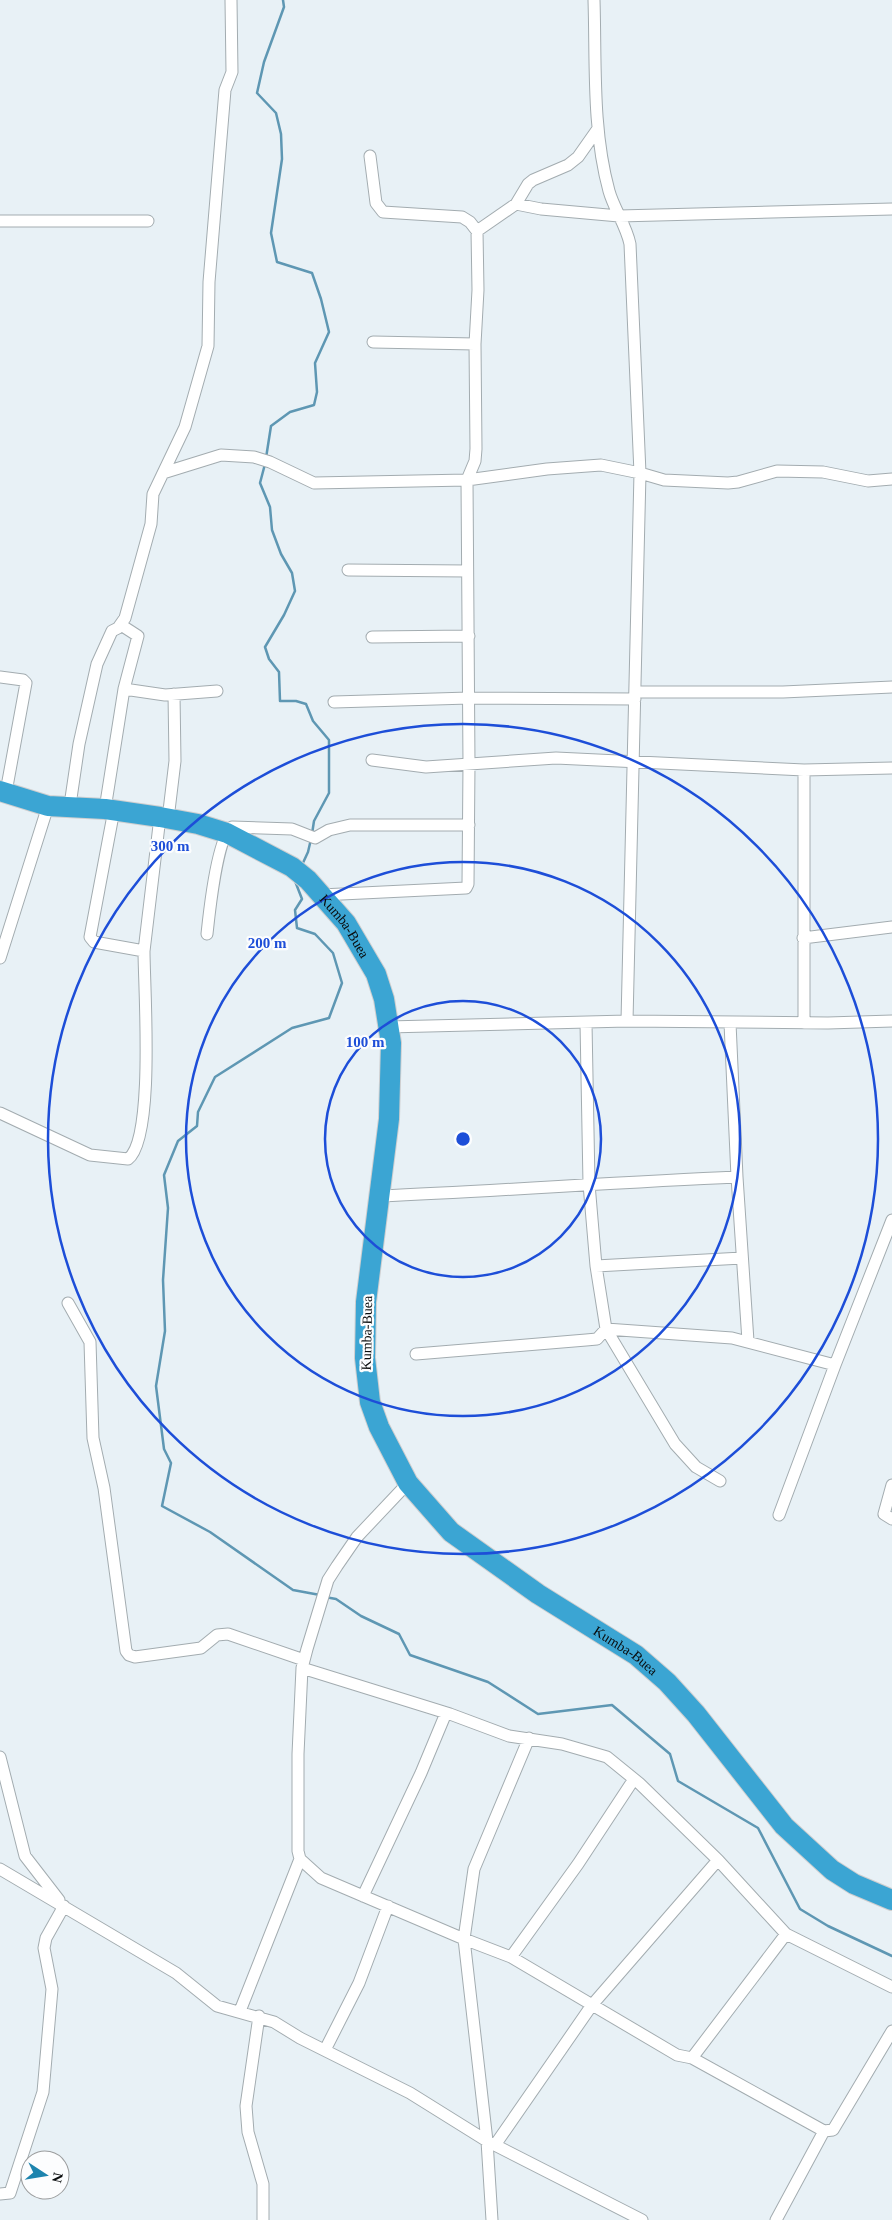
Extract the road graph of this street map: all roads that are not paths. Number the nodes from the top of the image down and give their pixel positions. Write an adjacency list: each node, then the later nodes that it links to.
1 (231, 0): 13 (street)
2 (594, 0): 3 (street)
3 (597, 130): 5 (street); 7 (street)
4 (370, 156): 10 (street)
5 (516, 204): 7 (street); 10 (street)
6 (892, 209): 7 (street)
7 (619, 216): 14 (street)
8 (0, 221): 9 (street)
9 (148, 221)
10 (477, 231): 12 (street)
11 (373, 342): 12 (street)
12 (474, 344): 16 (street)
13 (163, 473): 16 (street); 19 (street)
14 (640, 473): 15 (street); 16 (street); 27 (street)
15 (892, 479)
16 (467, 480): 18 (street)
17 (348, 570): 18 (street)
18 (467, 571): 20 (street)
19 (121, 624): 24 (street); 37 (street)
20 (469, 636): 21 (street); 28 (street)
21 (372, 637)
22 (0, 676): 35 (street)
23 (892, 687): 27 (street)
24 (124, 689): 26 (street); 38 (street)
25 (217, 692): 26 (street)
26 (174, 694): 39 (street)
27 (635, 696): 28 (street); 31 (street)
28 (469, 698): 29 (street); 32 (street)
29 (334, 702)
30 (372, 760): 32 (street)
31 (632, 762): 32 (street); 34 (street); 48 (street)
32 (469, 764): 40 (street)
33 (892, 768): 34 (street)
34 (804, 770): 45 (street)
35 (3, 791): 36 (highway, Kumba-Buea)
36 (48, 806): 37 (highway, Kumba-Buea); 47 (street)
37 (70, 806): 38 (highway, Kumba-Buea)
38 (109, 809): 39 (highway, Kumba-Buea); 46 (street)
39 (164, 818): 41 (highway, Kumba-Buea); 46 (street)
40 (469, 825): 41 (street); 42 (street)
41 (227, 833): 42 (highway, Kumba-Buea); 44 (street)
42 (321, 894): 53 (highway, Kumba-Buea)
43 (892, 927): 45 (street)
44 (207, 934)
45 (803, 938): 52 (street)
46 (144, 951): 54 (street)
47 (1, 954)
48 (627, 1021): 50 (street); 51 (street)
49 (892, 1021): 52 (street)
50 (586, 1023): 53 (street); 56 (street)
51 (730, 1023): 52 (street); 55 (street)
52 (804, 1023)
53 (388, 1027): 57 (highway, Kumba-Buea)
54 (0, 1112)
55 (737, 1177): 56 (street); 59 (street)
56 (589, 1184): 57 (street); 60 (street)
57 (380, 1196): 67 (highway, Kumba-Buea)
58 (892, 1220): 65 (street)
59 (742, 1258): 60 (street); 63 (street)
60 (596, 1266): 62 (street)
61 (68, 1303): 71 (street)
62 (606, 1329): 63 (street); 64 (street); 66 (street)
63 (748, 1341): 65 (street)
64 (416, 1354)
65 (835, 1364): 69 (street)
66 (720, 1481)
67 (408, 1482): 71 (street); 80 (highway, Kumba-Buea)
68 (892, 1485): 70 (street)
69 (779, 1515)
70 (892, 1519)
71 (303, 1664): 72 (street); 76 (street)
72 (446, 1713): 73 (street); 79 (street)
73 (529, 1738): 75 (street); 84 (street)
74 (0, 1757): 81 (street)
75 (634, 1778): 77 (street); 85 (street)
76 (300, 1858): 79 (street); 88 (street)
77 (718, 1860): 83 (street); 87 (street)
78 (0, 1869): 81 (street)
79 (363, 1896): 82 (street)
80 (892, 1900)
81 (64, 1906): 88 (street); 95 (street)
82 (388, 1906): 84 (street); 91 (street)
83 (786, 1934): 86 (street); 92 (street)
84 (464, 1939): 85 (street); 94 (street)
85 (512, 1957): 87 (street)
86 (892, 1987)
87 (592, 2005): 92 (street); 94 (street)
88 (240, 2011): 89 (street)
89 (259, 2016): 91 (street); 96 (street)
90 (892, 2031): 93 (street)
91 (325, 2050): 94 (street)
92 (692, 2058): 93 (street)
93 (824, 2131): 99 (street)
94 (491, 2143): 97 (street); 98 (street)
95 (0, 2194)
96 (263, 2220)
97 (492, 2220)
98 (642, 2220)
99 (776, 2220)

